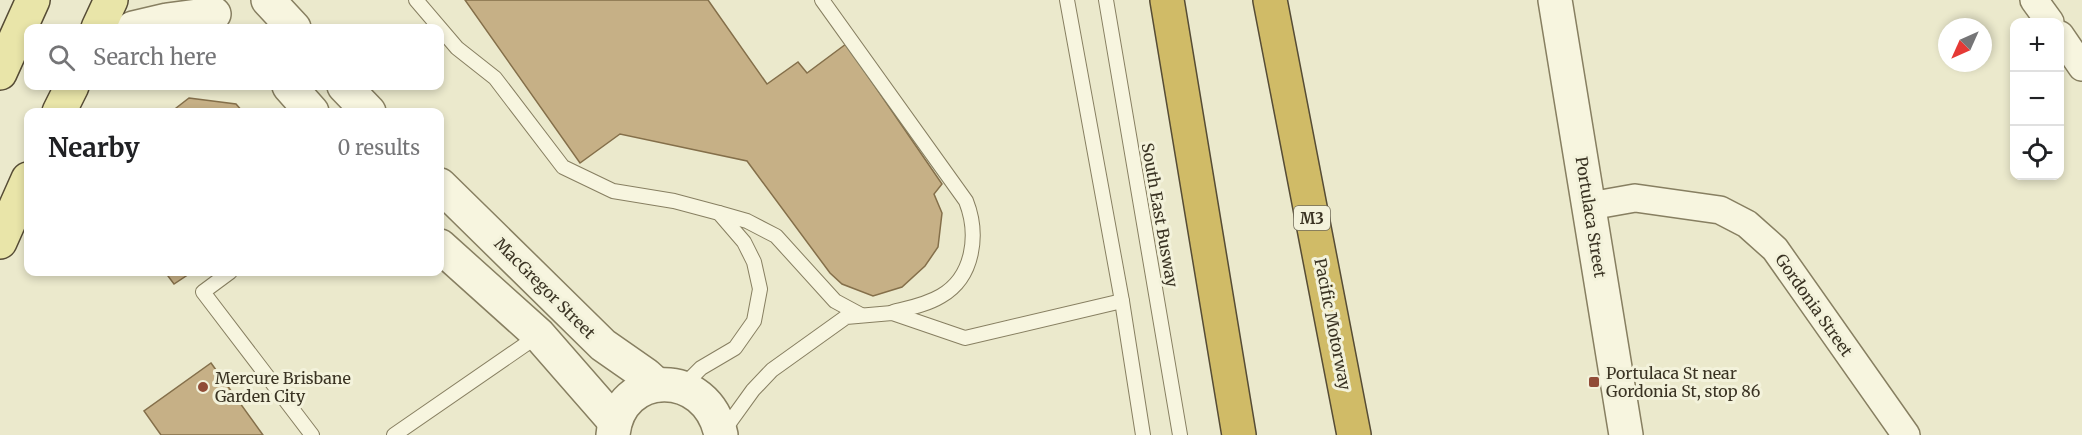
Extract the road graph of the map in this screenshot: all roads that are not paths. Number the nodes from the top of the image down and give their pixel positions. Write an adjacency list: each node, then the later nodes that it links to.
1 (33, 0): 21 (main road)
2 (111, 0): 14 (main road)
3 (268, 0): 16 (street)
4 (416, 0): 17 (lane)
5 (822, 0): 36 (lane)
6 (1067, 0): 35 (lane)
7 (1106, 0): 45 (lane, South East Busway)
8 (1167, 0): 46 (highway)
9 (1270, 0): 47 (highway, Pacific Motorway / M3)
10 (1556, 0): 30 (street, Portulaca Street)
11 (2034, 0): 13 (street)
12 (215, 14): 15 (street)
13 (2047, 18)
14 (100, 24)
15 (150, 24)
16 (290, 24)
17 (437, 24)
18 (444, 32): 31 (lane)
19 (2064, 42): 20 (street)
20 (2082, 67)
21 (0, 73)
22 (70, 90): 25 (main road)
23 (293, 90): 26 (street)
24 (348, 90): 27 (street)
25 (61, 108)
26 (308, 108)
27 (365, 108)
28 (24, 188): 32 (main road)
29 (444, 189): 39 (street, MacGregor Street)
30 (1590, 206): 48 (street, Portulaca Street); 49 (street, Gordonia Street)
31 (719, 213): 37 (lane); 39 (lane)
32 (0, 242)
33 (444, 250): 38 (street)
34 (225, 276): 41 (lane)
35 (1122, 301): 36 (lane); 44 (lane)
36 (892, 313): 37 (lane)
37 (861, 315): 43 (lane)
38 (539, 334): 40 (street); 42 (lane)
39 (669, 386): 40 (street); 43 (street, MacGregor Street)
40 (614, 428)
41 (312, 435)
42 (394, 435)
43 (721, 435)
44 (1143, 435)
45 (1180, 435)
46 (1239, 435)
47 (1354, 435)
48 (1626, 435)
49 (1906, 435)

